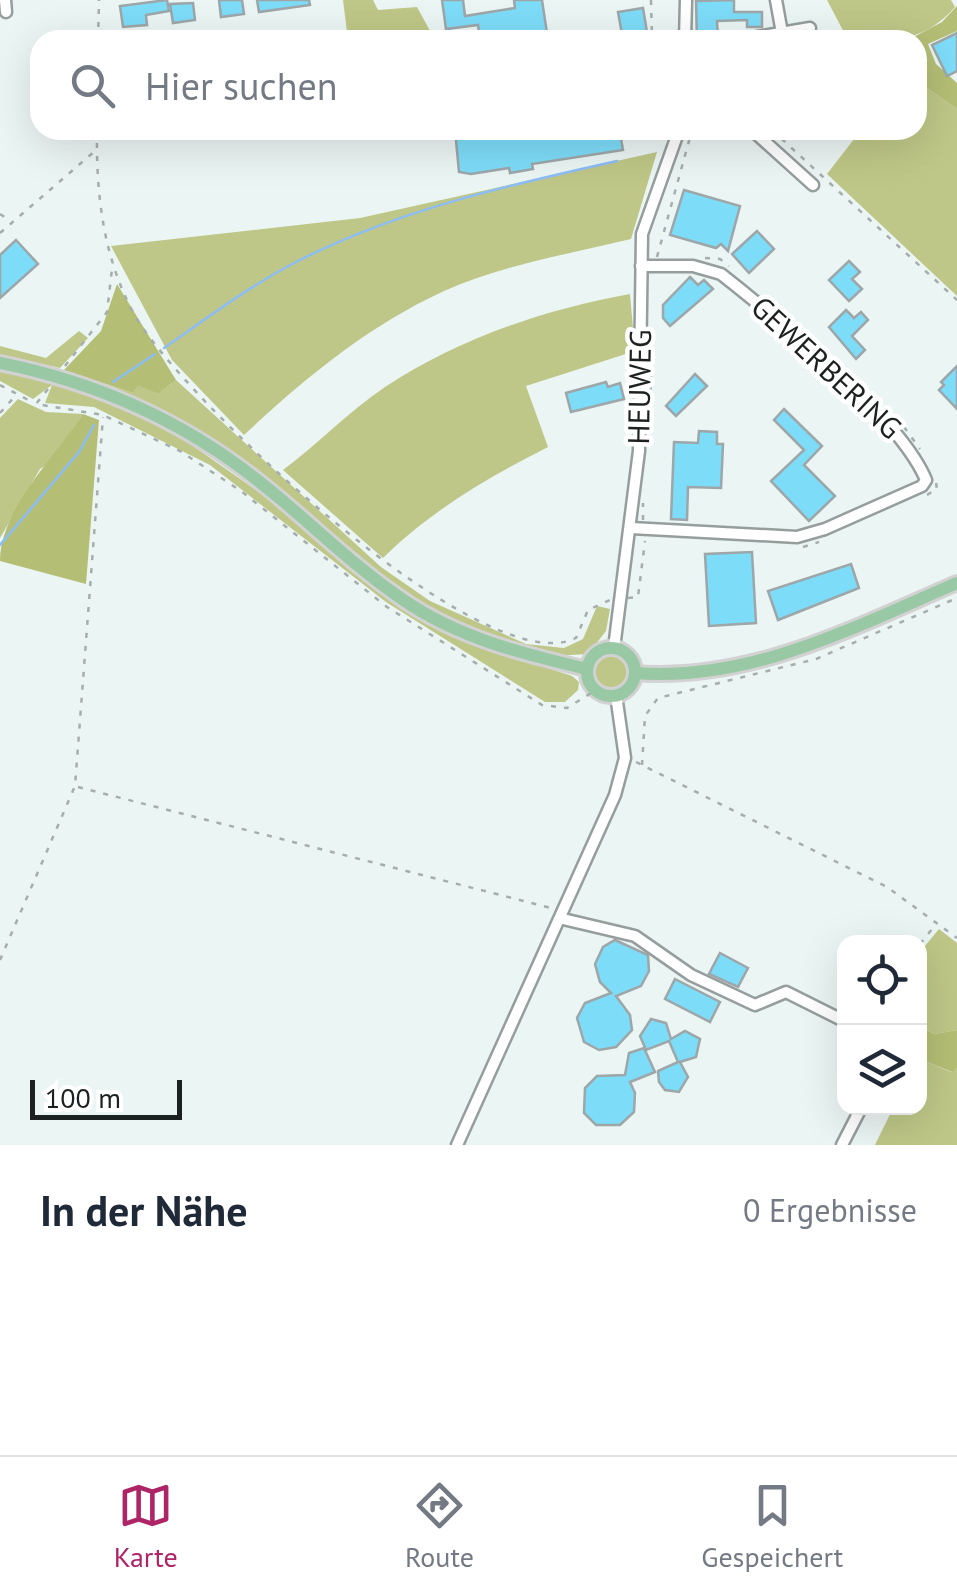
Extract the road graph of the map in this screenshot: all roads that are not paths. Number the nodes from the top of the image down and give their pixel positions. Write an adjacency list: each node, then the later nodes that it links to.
1 (686, 0): 4 (street)
2 (776, 0): 5 (street)
3 (810, 28): 6 (street)
4 (686, 30)
5 (781, 30)
6 (799, 30)
7 (675, 140): 10 (street, HEUWEG)
8 (763, 140): 9 (street)
9 (813, 185)
10 (641, 266): 12 (street, HEUWEG); 12 (street, GEWERBERING)
11 (0, 363): 15 (main road)
12 (631, 528): 14 (street, HEUWEG)
13 (957, 583): 16 (main road)
14 (614, 648): 15 (main road); 16 (main road)
15 (587, 669): 17 (main road)
16 (635, 673): 17 (main road)
17 (616, 695): 18 (street)
18 (565, 916): 19 (street); 21 (street)
19 (837, 1018)
20 (857, 1115): 22 (street)
21 (457, 1145)
22 (842, 1145)

